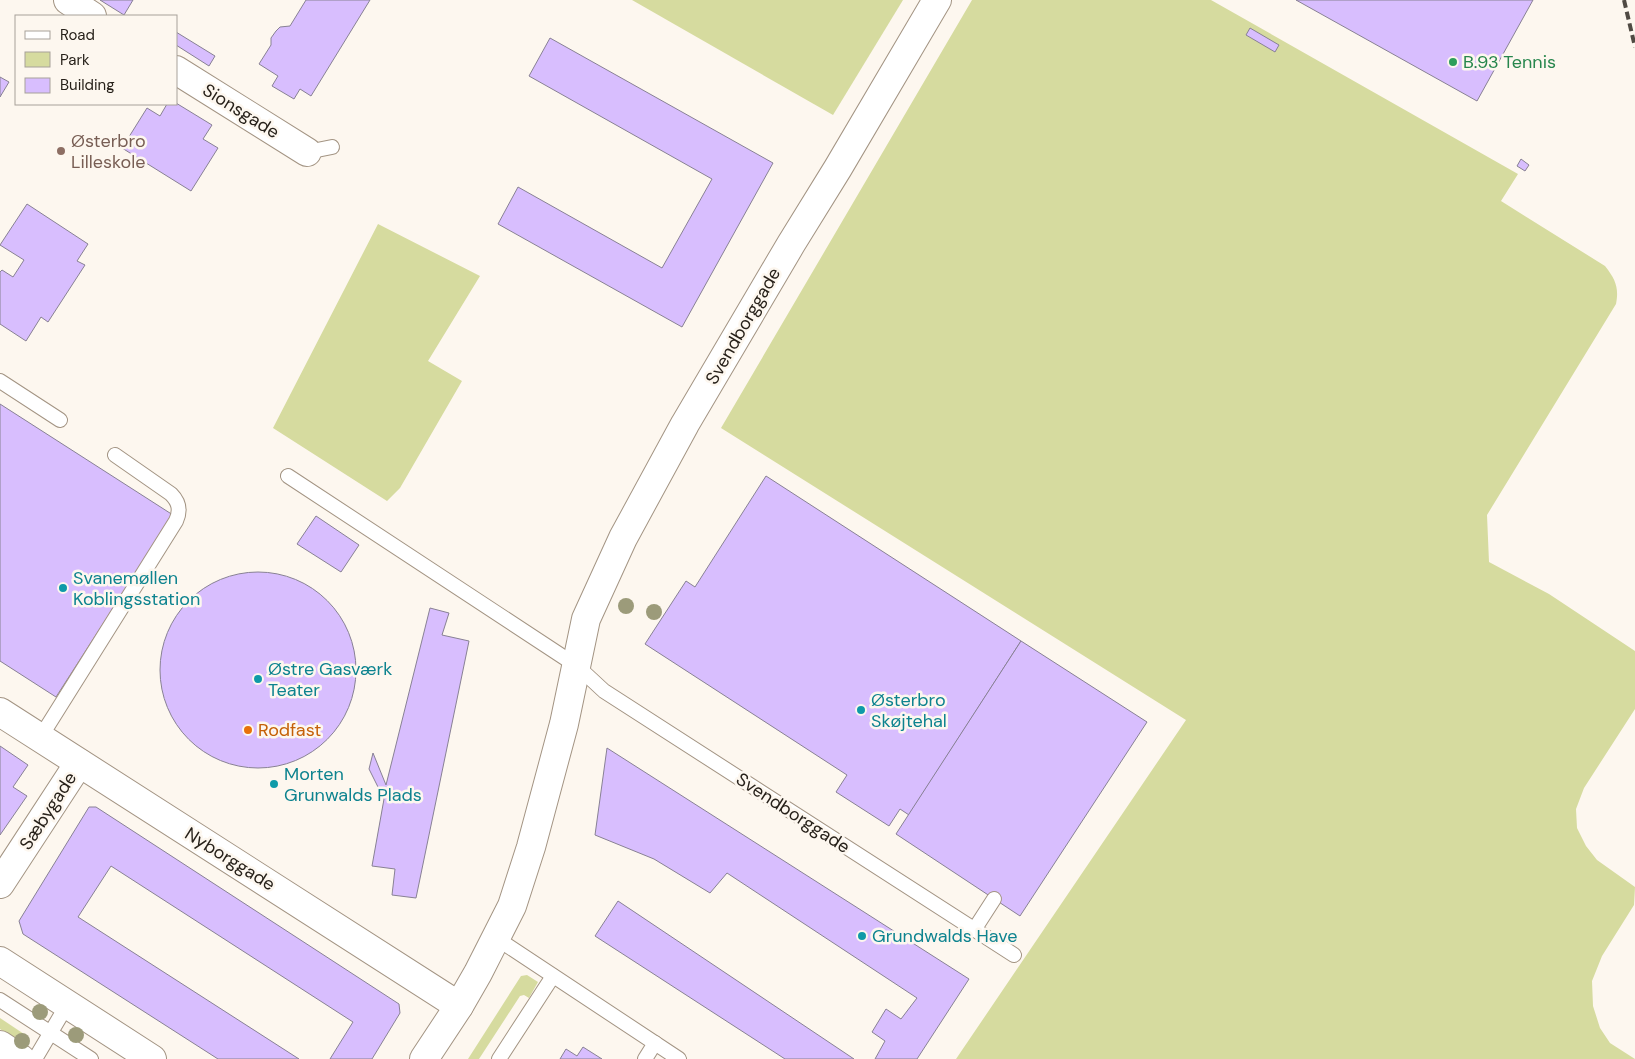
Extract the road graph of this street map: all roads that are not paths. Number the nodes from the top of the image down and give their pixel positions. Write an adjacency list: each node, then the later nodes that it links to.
1 (68, 0): 3 (street)
2 (937, 0): 10 (street, Svendborggade)
3 (90, 15)
4 (178, 71): 5 (street, Sionsgade)
5 (319, 150)
6 (0, 381): 7 (lane)
7 (60, 420)
8 (115, 455): 12 (lane)
9 (288, 476): 10 (lane)
10 (577, 666): 16 (lane, Svendborggade); 17 (street, Svendborggade)
11 (0, 712): 12 (street, Nyborggade)
12 (40, 738): 13 (street, Nyborggade)
13 (79, 763): 14 (street, Sæbygade); 23 (street, Nyborggade)
14 (0, 884)
15 (994, 899): 16 (lane)
16 (974, 930): 18 (lane, Svendborggade)
17 (496, 938): 20 (lane); 23 (street, Svendborggade)
18 (1014, 956)
19 (0, 961): 22 (street)
20 (553, 976): 25 (lane); 32 (lane)
21 (0, 1000): 24 (lane)
22 (67, 1004): 24 (lane); 30 (street)
23 (459, 1006): 31 (street, Svendborggade)
24 (51, 1033): 28 (lane); 29 (lane)
25 (655, 1044): 33 (lane); 34 (lane)
26 (0, 1046): 27 (street)
27 (21, 1059)
28 (35, 1059)
29 (91, 1059)
30 (152, 1059)
31 (424, 1059)
32 (499, 1059)
33 (645, 1059)
34 (679, 1059)

